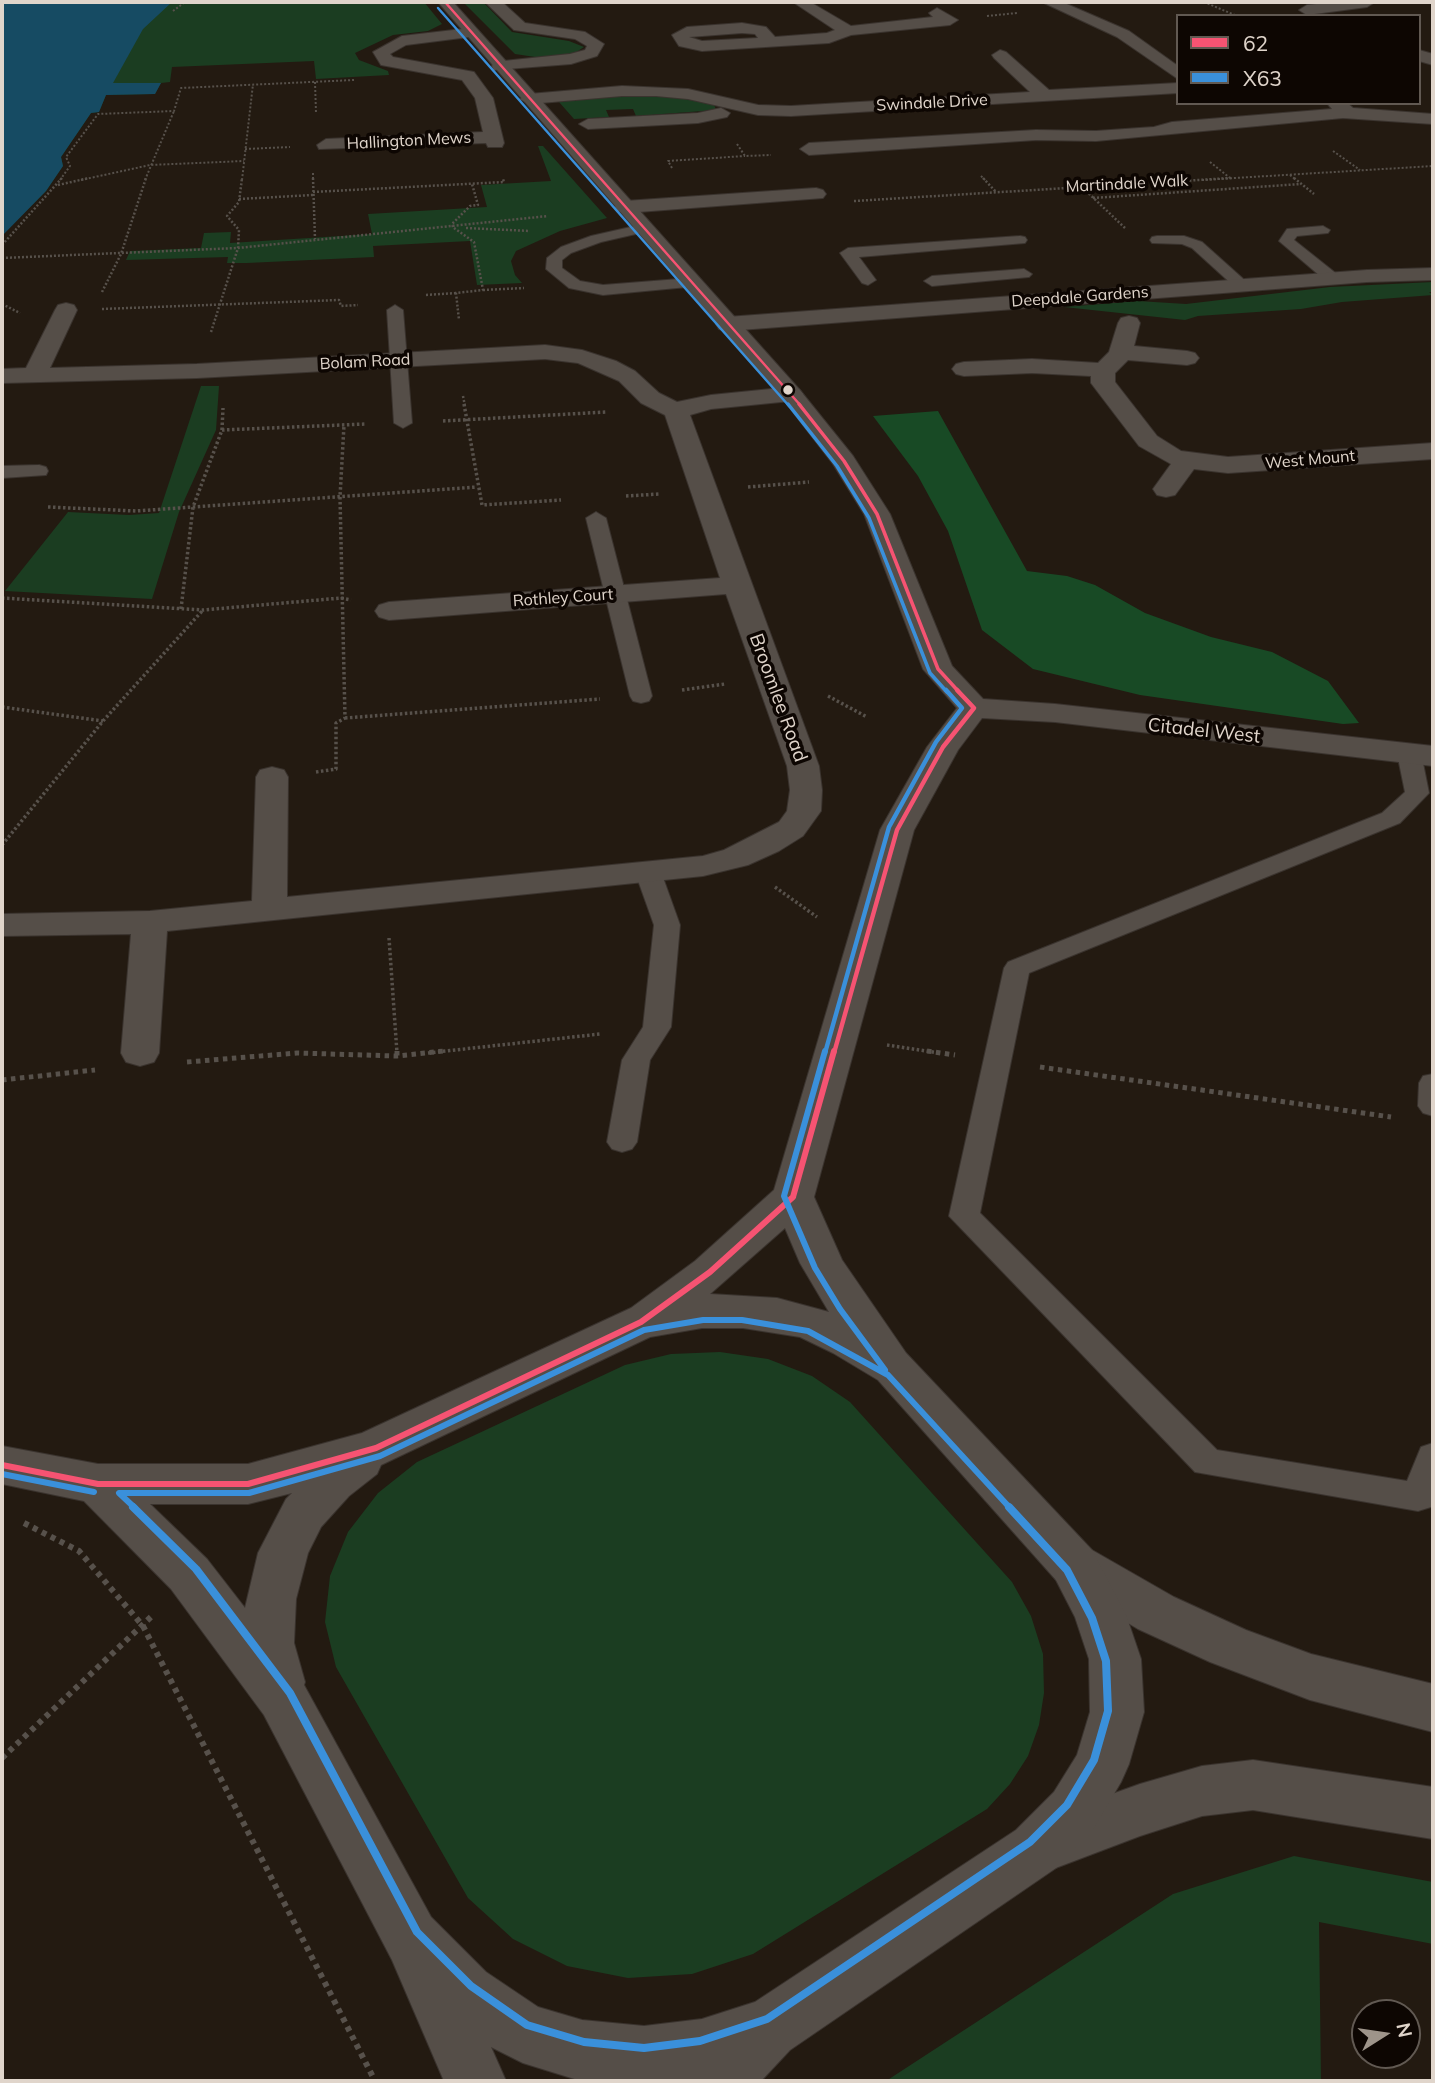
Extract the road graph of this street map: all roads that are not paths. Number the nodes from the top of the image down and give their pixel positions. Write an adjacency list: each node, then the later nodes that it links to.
1 (445, 2): 11 (street)
2 (493, 2): 14 (street)
3 (800, 2): 10 (street)
4 (1287, 2): 8 (street)
5 (1367, 2): 8 (street)
6 (1055, 4): 7 (street); 15 (street)
7 (1032, 6)
8 (1315, 13)
9 (944, 17): 10 (street)
10 (848, 31): 12 (street)
11 (471, 33): 14 (street); 25 (street, Hallington Mews)
12 (771, 42)
13 (1031, 59): 18 (street)
14 (500, 66): 19 (street)
15 (1176, 73)
16 (1176, 88): 17 (street, Swindale Drive)
17 (1127, 91): 18 (street, Swindale Drive); 24 (street)
18 (1045, 96): 20 (street, Swindale Drive)
19 (529, 99): 20 (street, Swindale Drive); 28 (street)
20 (737, 106): 23 (street, Swindale Drive)
21 (1339, 108): 22 (street, Swindale Drive); 24 (street, Swindale Drive)
22 (1433, 119)
23 (588, 124)
24 (1172, 127): 26 (street, Swindale Drive)
25 (326, 145)
26 (809, 149)
27 (816, 194): 28 (street)
28 (625, 207): 29 (street)
29 (644, 228): 39 (street); 39 (lane)
30 (1323, 230): 36 (lane)
31 (1020, 240): 33 (lane)
32 (1157, 240): 40 (lane)
33 (905, 248): 37 (lane); 38 (lane)
34 (1024, 274): 38 (lane)
35 (1433, 274): 36 (street, Deepdale Gardens)
36 (1332, 278): 40 (street, Deepdale Gardens)
37 (868, 280)
38 (932, 281): 41 (lane)
39 (692, 283): 45 (street)
40 (1242, 285): 41 (street, Deepdale Gardens)
41 (952, 306): 45 (street, Deepdale Gardens)
42 (66, 310): 51 (street)
43 (395, 310): 48 (lane)
44 (1129, 323): 46 (street)
45 (727, 324): 53 (street)
46 (1121, 352): 47 (street); 50 (street)
47 (1187, 359)
48 (398, 360): 51 (street, Bolam Road); 54 (street, Bolam Road); 55 (lane)
49 (964, 369): 50 (street)
50 (1104, 370): 57 (street, West Mount)
51 (36, 375): 52 (street, Bolam Road)
52 (2, 376)
53 (791, 394): 54 (street); 66 (street)
54 (677, 412): 62 (street, Broomlee Road)
55 (403, 423)
56 (1433, 451): 57 (street, West Mount)
57 (1187, 461): 60 (street)
58 (39, 471): 59 (lane)
59 (2, 472)
60 (1166, 489)
61 (596, 518): 63 (lane)
62 (737, 585): 63 (street, Rothley Court); 69 (street, Broomlee Road)
63 (615, 594): 64 (street, Rothley Court); 65 (lane)
64 (389, 611)
65 (640, 696)
66 (974, 708): 67 (street, Citadel West); 77 (street)
67 (1421, 755): 81 (lane)
68 (272, 778): 70 (street)
69 (648, 872): 70 (street, Broomlee Road); 76 (lane)
70 (269, 910): 71 (street, Broomlee Road)
71 (150, 922): 72 (street, Broomlee Road); 73 (street)
72 (2, 925)
73 (140, 1053)
74 (1433, 1083): 75 (lane)
75 (1433, 1106)
76 (622, 1142)
77 (793, 1197): 78 (street); 79 (street)
78 (641, 1322): 79 (street); 80 (street)
79 (894, 1368): 84 (street)
80 (376, 1448): 83 (street); 85 (street)
81 (1433, 1457)
82 (2, 1465): 83 (street)
83 (98, 1484): 85 (street)
84 (1074, 1565): 86 (street); 88 (street)
85 (283, 1698): 89 (street)
86 (1433, 1708)
87 (1433, 1813): 88 (street)
88 (1035, 1849): 90 (street)
89 (410, 1937): 90 (street); 91 (street)
90 (771, 2027): 92 (street)
91 (475, 2081)
92 (718, 2081)

